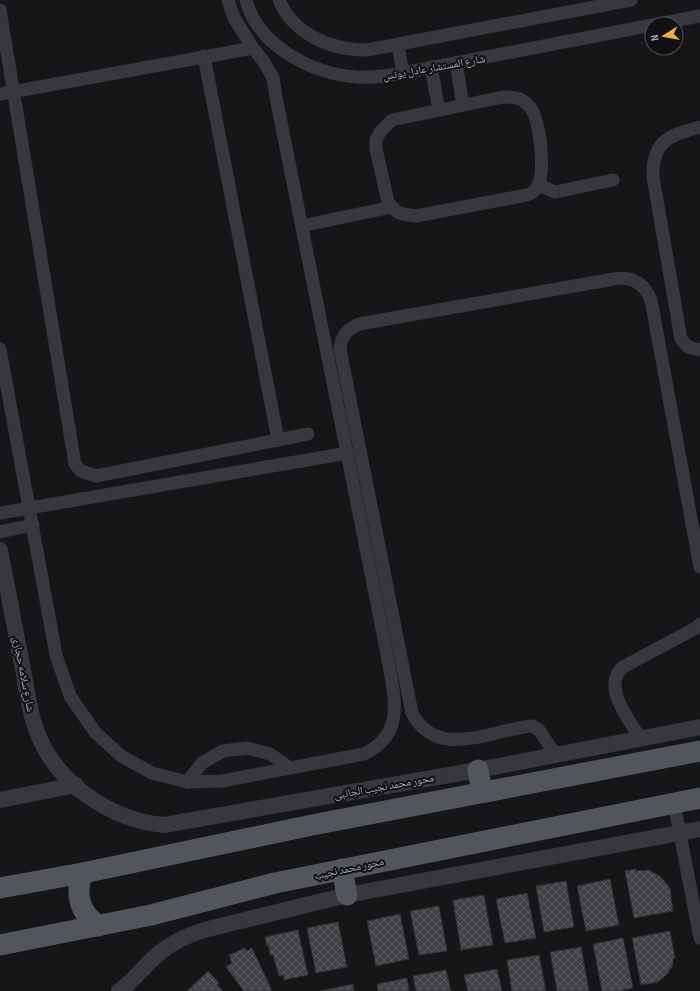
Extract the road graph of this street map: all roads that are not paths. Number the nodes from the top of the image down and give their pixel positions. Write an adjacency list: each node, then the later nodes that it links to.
1 (228, 0): 10 (street)
2 (246, 0): 14 (street, شارع المستشار عادل يونس)
3 (279, 0): 9 (street)
4 (631, 0): 9 (street)
5 (0, 10): 15 (street)
6 (700, 16): 7 (street)
7 (684, 19)
8 (644, 27): 12 (street, شارع المستشار عادل يونس)
9 (398, 45): 14 (street)
10 (253, 48): 11 (street); 27 (street)
11 (204, 56): 15 (street); 26 (street)
12 (456, 63): 13 (street, شارع المستشار عادل يونس); 16 (street)
13 (431, 68): 14 (street, شارع المستشار عادل يونس); 17 (street)
14 (403, 73)
15 (6, 93): 26 (street)
16 (463, 105): 17 (street); 20 (street)
17 (439, 110): 21 (street)
18 (700, 127): 24 (street)
19 (614, 180): 20 (street)
20 (539, 185): 21 (street)
21 (392, 207): 22 (street)
22 (311, 224)
23 (0, 349): 28 (street)
24 (700, 350)
25 (308, 434): 26 (street)
26 (278, 440)
27 (348, 453): 28 (street); 39 (street)
28 (30, 508): 29 (street); 30 (street)
29 (0, 513)
30 (33, 525): 31 (street); 41 (street)
31 (0, 532)
32 (0, 550): 42 (street, شارع سلامه حجازى)
33 (700, 567): 38 (street)
34 (700, 624): 36 (street)
35 (700, 727): 36 (street, محور محمد نجيب الجانبى)
36 (640, 738): 38 (street, محور محمد نجيب الجانبى)
37 (700, 751): 43 (main road)
38 (555, 754): 40 (street, محور محمد نجيب الجانبى)
39 (290, 768): 41 (street); 41 (street)
40 (478, 770): 42 (street, محور محمد نجيب الجانبى); 43 (main road)
41 (187, 782)
42 (76, 785): 45 (street)
43 (482, 792): 50 (main road)
44 (700, 798): 46 (main road, محور محمد نجيب)
45 (0, 800)
46 (674, 803): 48 (street); 49 (main road, محور محمد نجيب)
47 (700, 829): 48 (street)
48 (680, 833): 52 (street); 54 (street)
49 (342, 869): 52 (main road); 53 (main road, محور محمد نجيب)
50 (83, 873): 51 (main road); 53 (main road)
51 (0, 888)
52 (347, 895): 56 (street)
53 (99, 926): 55 (main road, محور محمد نجيب)
54 (700, 938)
55 (0, 945)
56 (126, 988)

